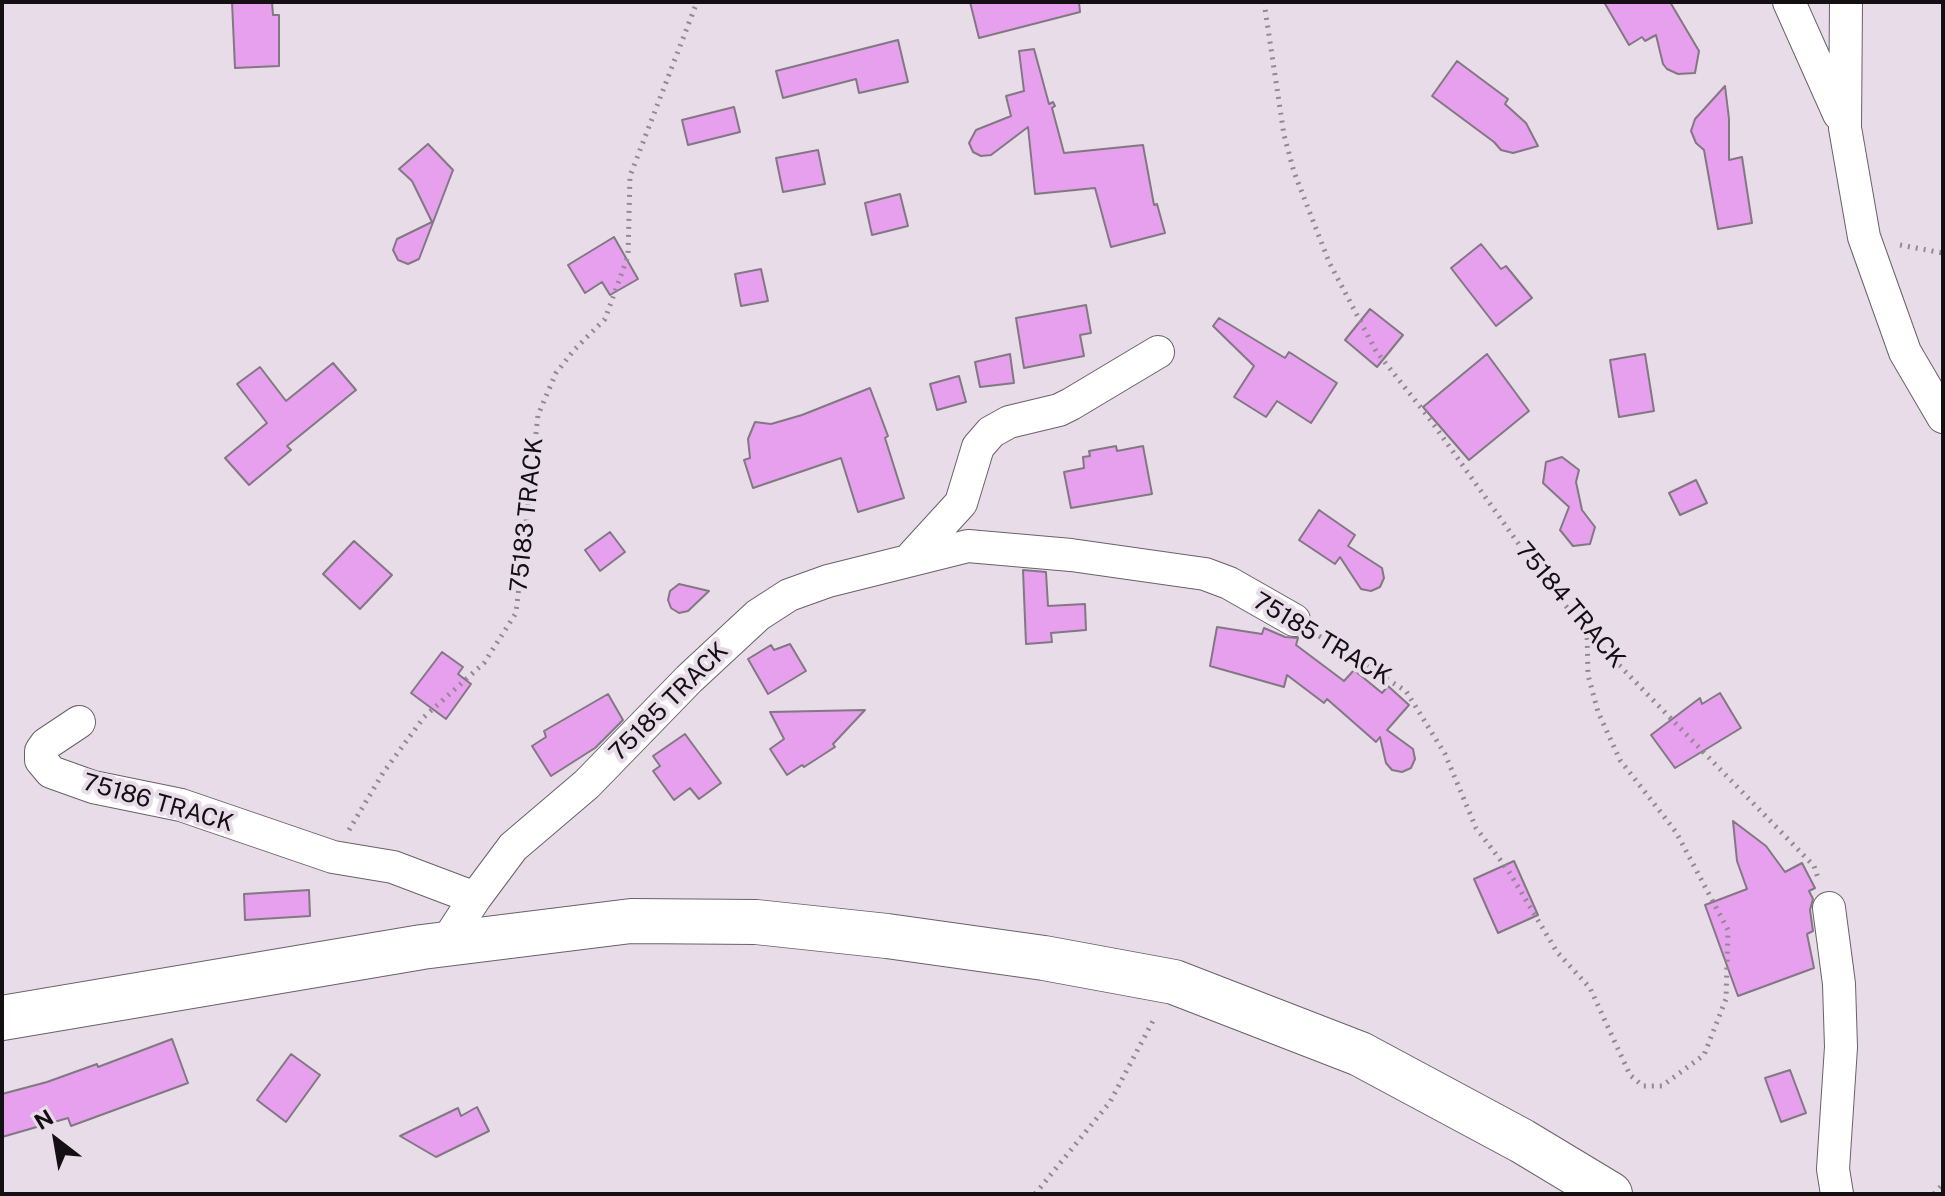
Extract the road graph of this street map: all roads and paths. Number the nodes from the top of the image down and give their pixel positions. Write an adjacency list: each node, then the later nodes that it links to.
1 (697, 2): 12 (path, 75183 TRACK)
2 (1264, 2): 10 (path, 75184 TRACK)
3 (1789, 2): 5 (street)
4 (1846, 2): 5 (street)
5 (1845, 128): 7 (street)
6 (1158, 352): 8 (street)
7 (1943, 417)
8 (906, 564): 9 (street, 75185 TRACK); 13 (street, 75185 TRACK)
9 (1294, 620): 10 (path, 75185 TRACK)
10 (1587, 632): 14 (path, 75184 TRACK)
11 (79, 722): 12 (street, 75186 TRACK)
12 (333, 857): 13 (street)
13 (475, 898): 15 (street, 75185 TRACK)
14 (1829, 908): 21 (street)
15 (445, 944): 16 (street); 17 (street)
16 (1174, 982): 19 (path); 20 (street)
17 (2, 1018)
18 (1943, 1184): 22 (path)
19 (1035, 1194)
20 (1610, 1194)
21 (1837, 1194)
22 (1934, 1194)

